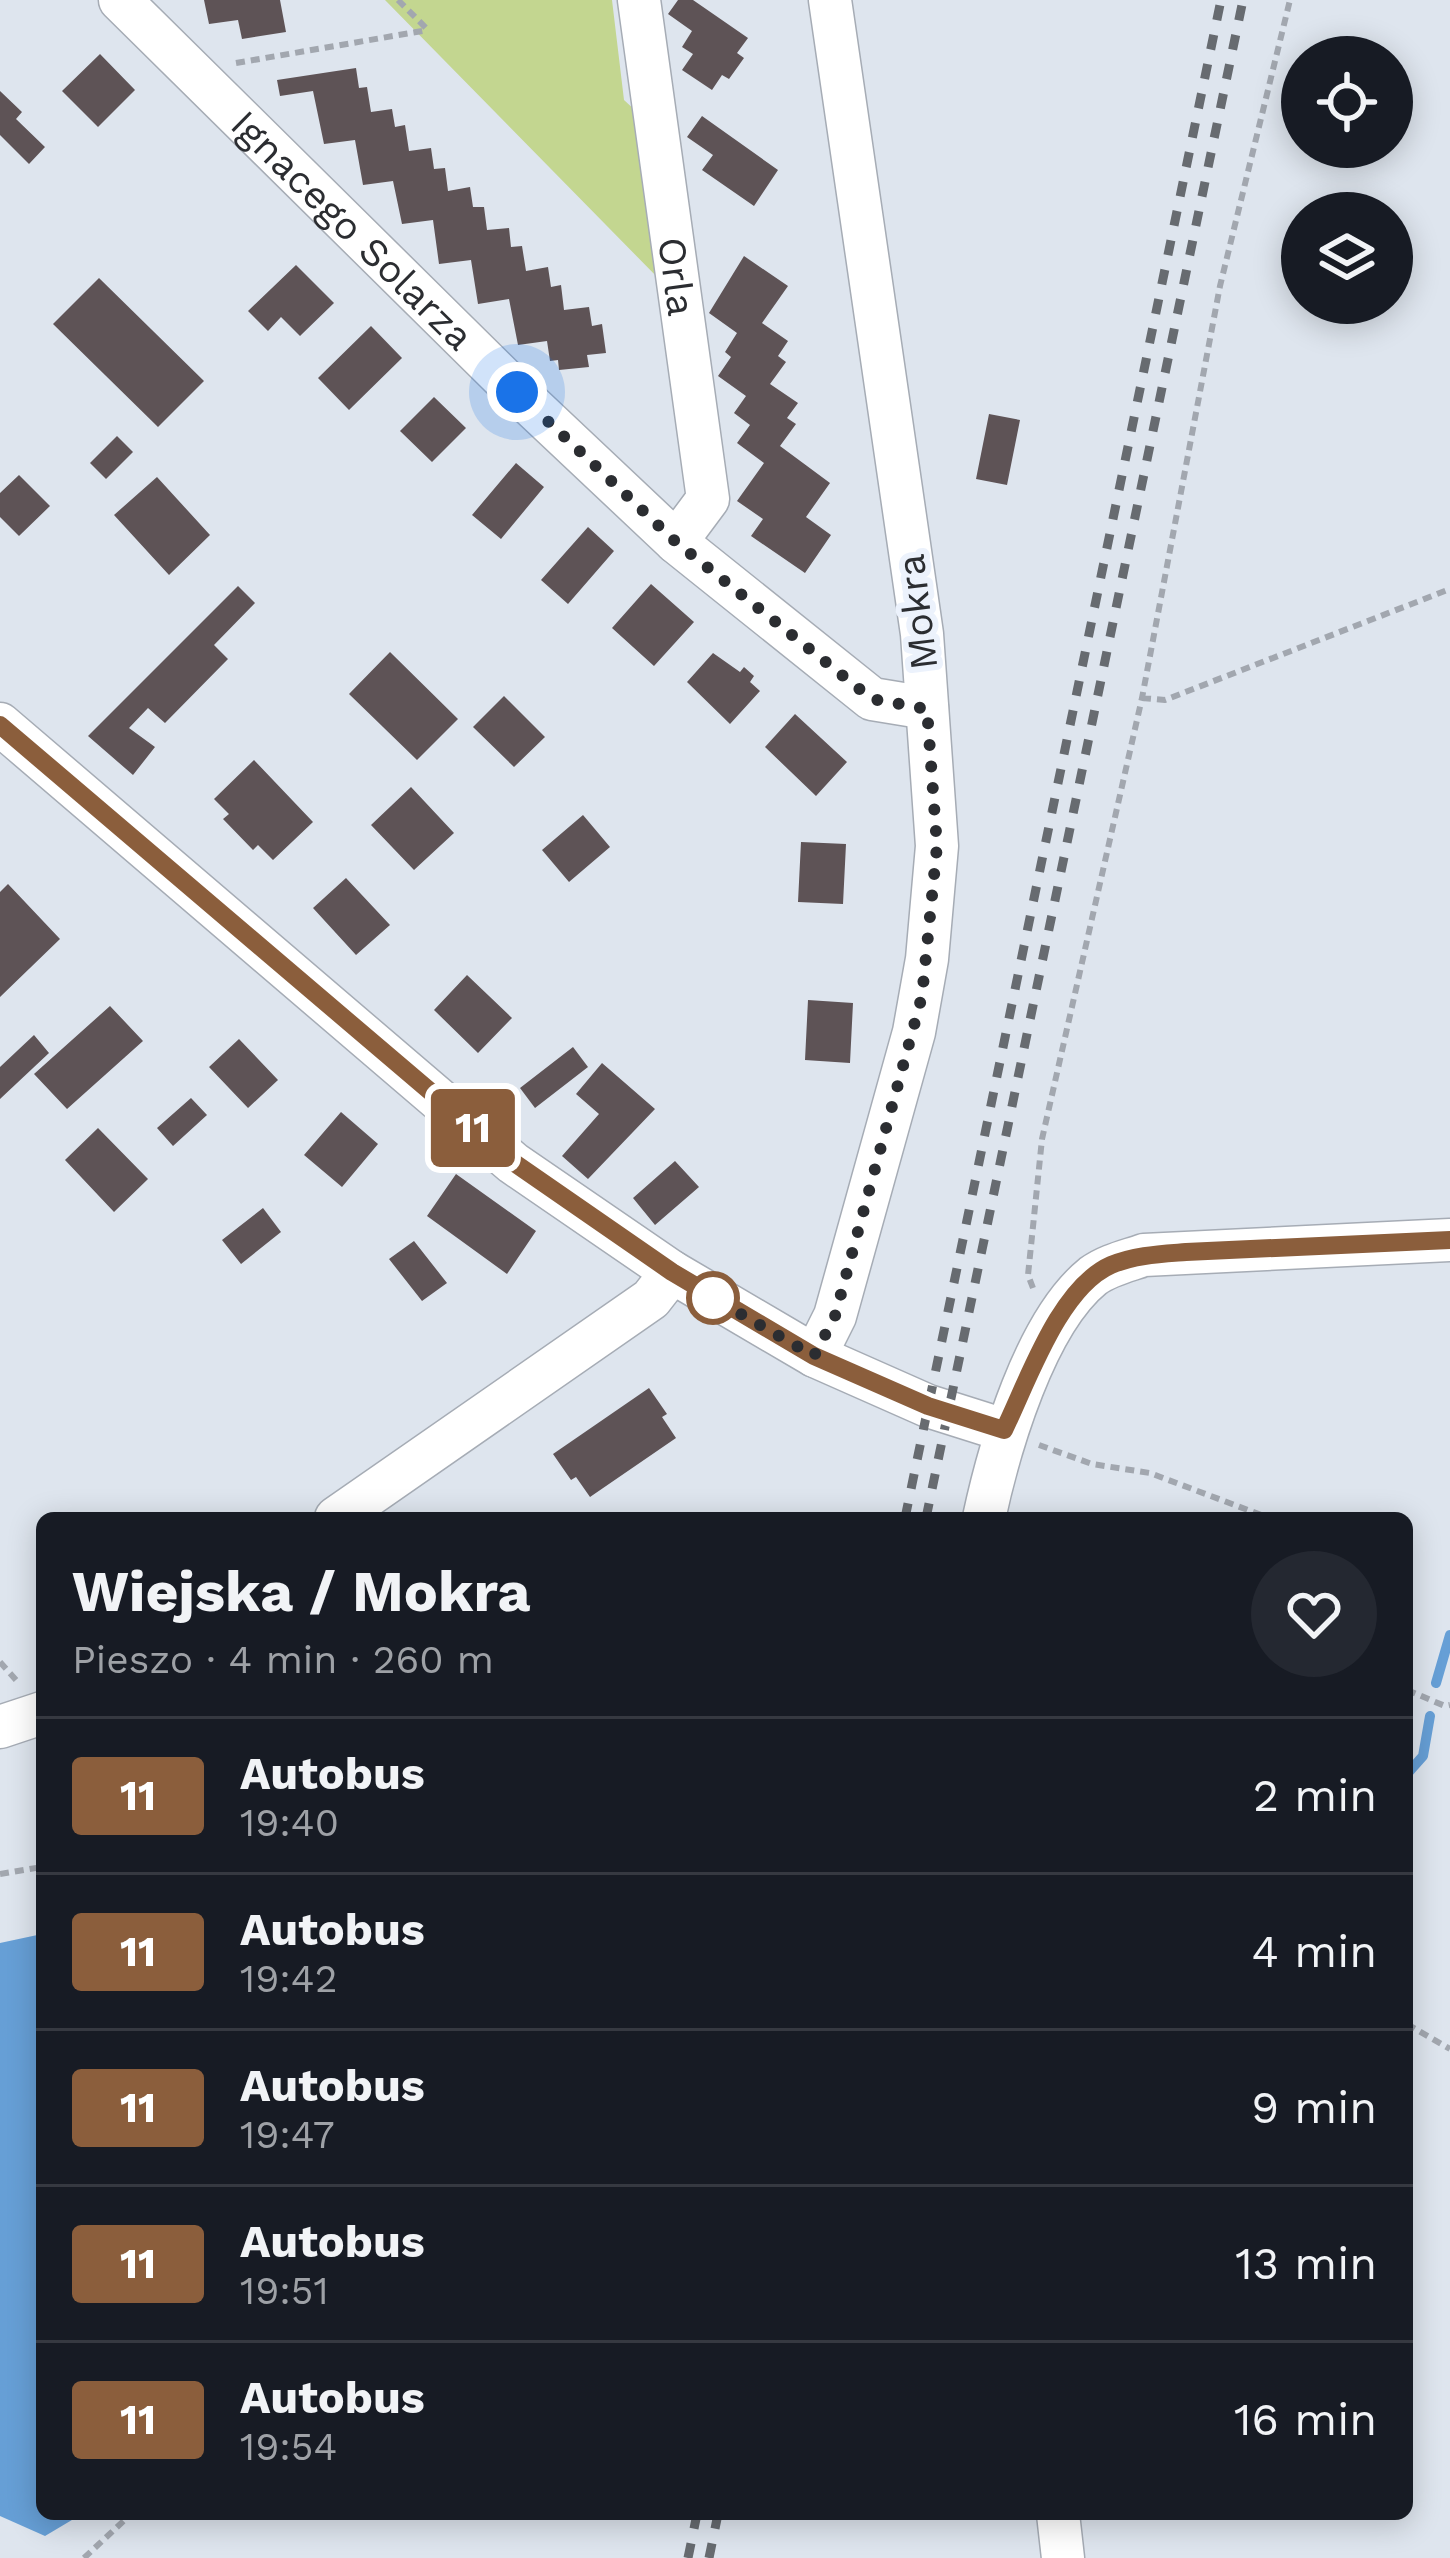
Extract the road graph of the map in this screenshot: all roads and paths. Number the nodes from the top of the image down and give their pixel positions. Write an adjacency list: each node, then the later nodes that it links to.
1 (121, 0): 6 (street, Ignacego Solarza)
2 (398, 0): 6 (path)
3 (639, 0): 7 (street, Orla)
4 (830, 0): 10 (street, Mokra)
5 (1290, 0): 9 (path)
6 (201, 80): 7 (street, Ignacego Solarza)
7 (676, 542): 10 (street, Ignacego Solarza)
8 (1450, 589): 9 (path)
9 (1142, 698): 14 (path)
10 (927, 709): 15 (street, Mokra)
11 (0, 724): 13 (street)
12 (1450, 1240): 14 (street)
13 (672, 1272): 15 (street); 17 (street)
14 (1060, 1315): 16 (street)
15 (814, 1356): 16 (street)
16 (1004, 1430): 18 (street); 19 (path)
17 (345, 1512)
18 (985, 1512)
19 (1253, 1512)
20 (1413, 1693): 21 (path)
21 (1450, 1705)
22 (36, 1715): 23 (street)
23 (0, 1727)
24 (36, 1868): 25 (path)
25 (0, 1874)
26 (1413, 2027): 27 (path)
27 (1450, 2049)
28 (125, 2520): 30 (path)
29 (1059, 2520): 31 (street)
30 (84, 2558)
31 (1063, 2558)

